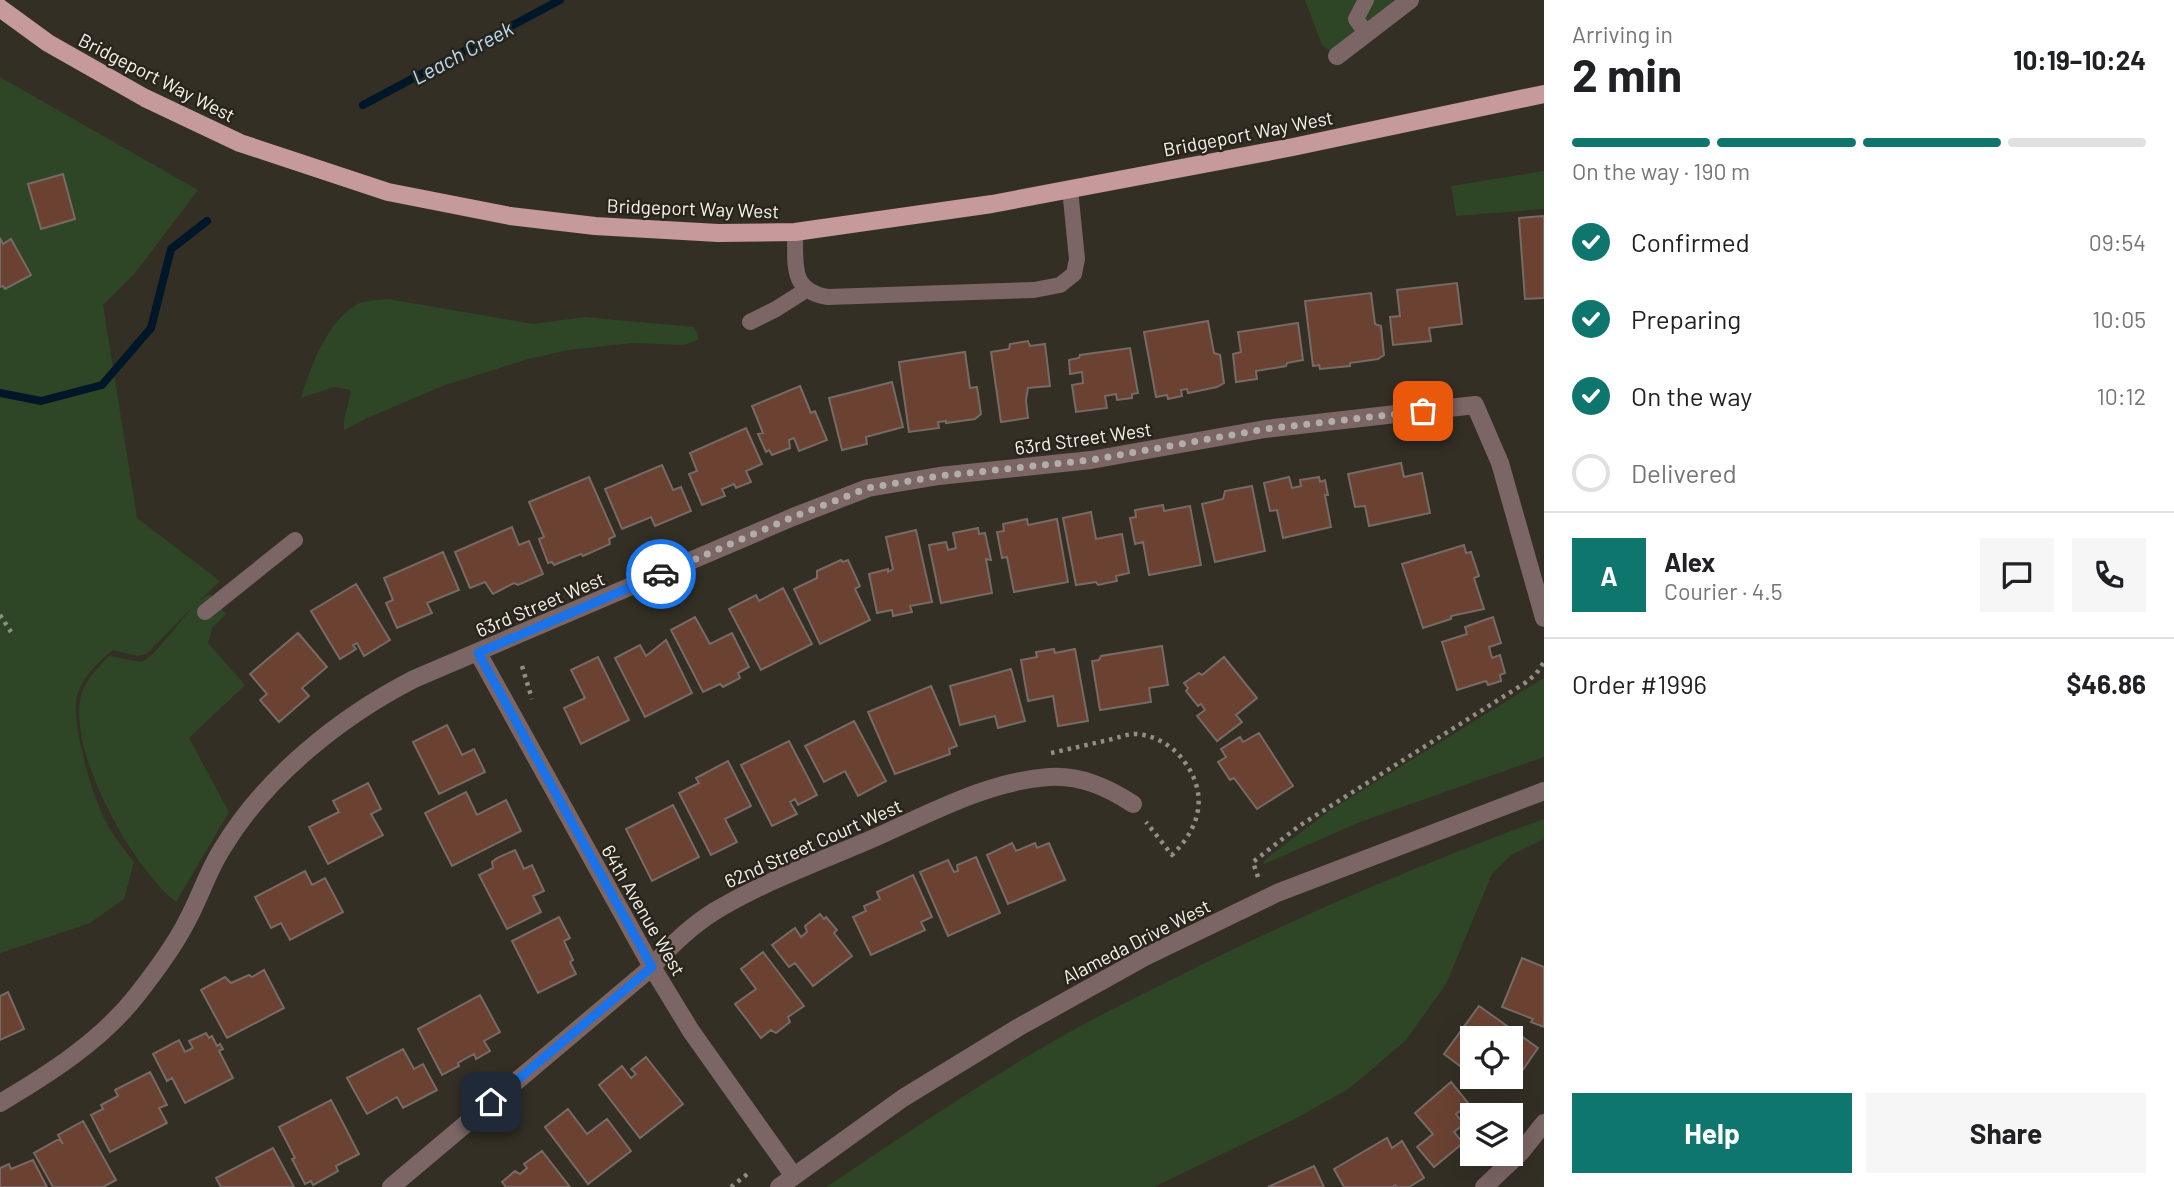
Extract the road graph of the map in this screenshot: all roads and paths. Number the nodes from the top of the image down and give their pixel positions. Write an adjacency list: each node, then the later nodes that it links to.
1 (1366, 0): 4 (lane)
2 (1410, 0): 4 (street)
3 (0, 8): 8 (main road, Bridgeport Way West)
4 (1366, 33): 5 (street)
5 (1337, 55)
6 (1544, 94): 7 (main road, Bridgeport Way West)
7 (1070, 189): 8 (main road, Bridgeport Way West); 9 (lane)
8 (794, 232): 9 (lane)
9 (806, 290): 10 (lane)
10 (750, 322)
11 (295, 540): 12 (lane)
12 (205, 612)
13 (0, 615): 15 (path)
14 (1544, 618): 16 (street, 63rd Street West)
15 (11, 632)
16 (478, 653): 24 (street, 64th Avenue West); 25 (street, 63rd Street West)
17 (1544, 662): 23 (path)
18 (522, 666): 19 (path)
19 (537, 709)
20 (1040, 755): 22 (path)
21 (1544, 791): 28 (street, Alameda Drive West)
22 (1133, 804): 24 (street, 62nd Street Court West)
23 (1258, 877)
24 (652, 967): 28 (street, 64th Avenue West); 29 (street, 62nd Street Court West)
25 (0, 1103)
26 (1544, 1123): 31 (street)
27 (750, 1172): 30 (path)
28 (786, 1181)
29 (391, 1187)
30 (731, 1187)
31 (1484, 1187)

